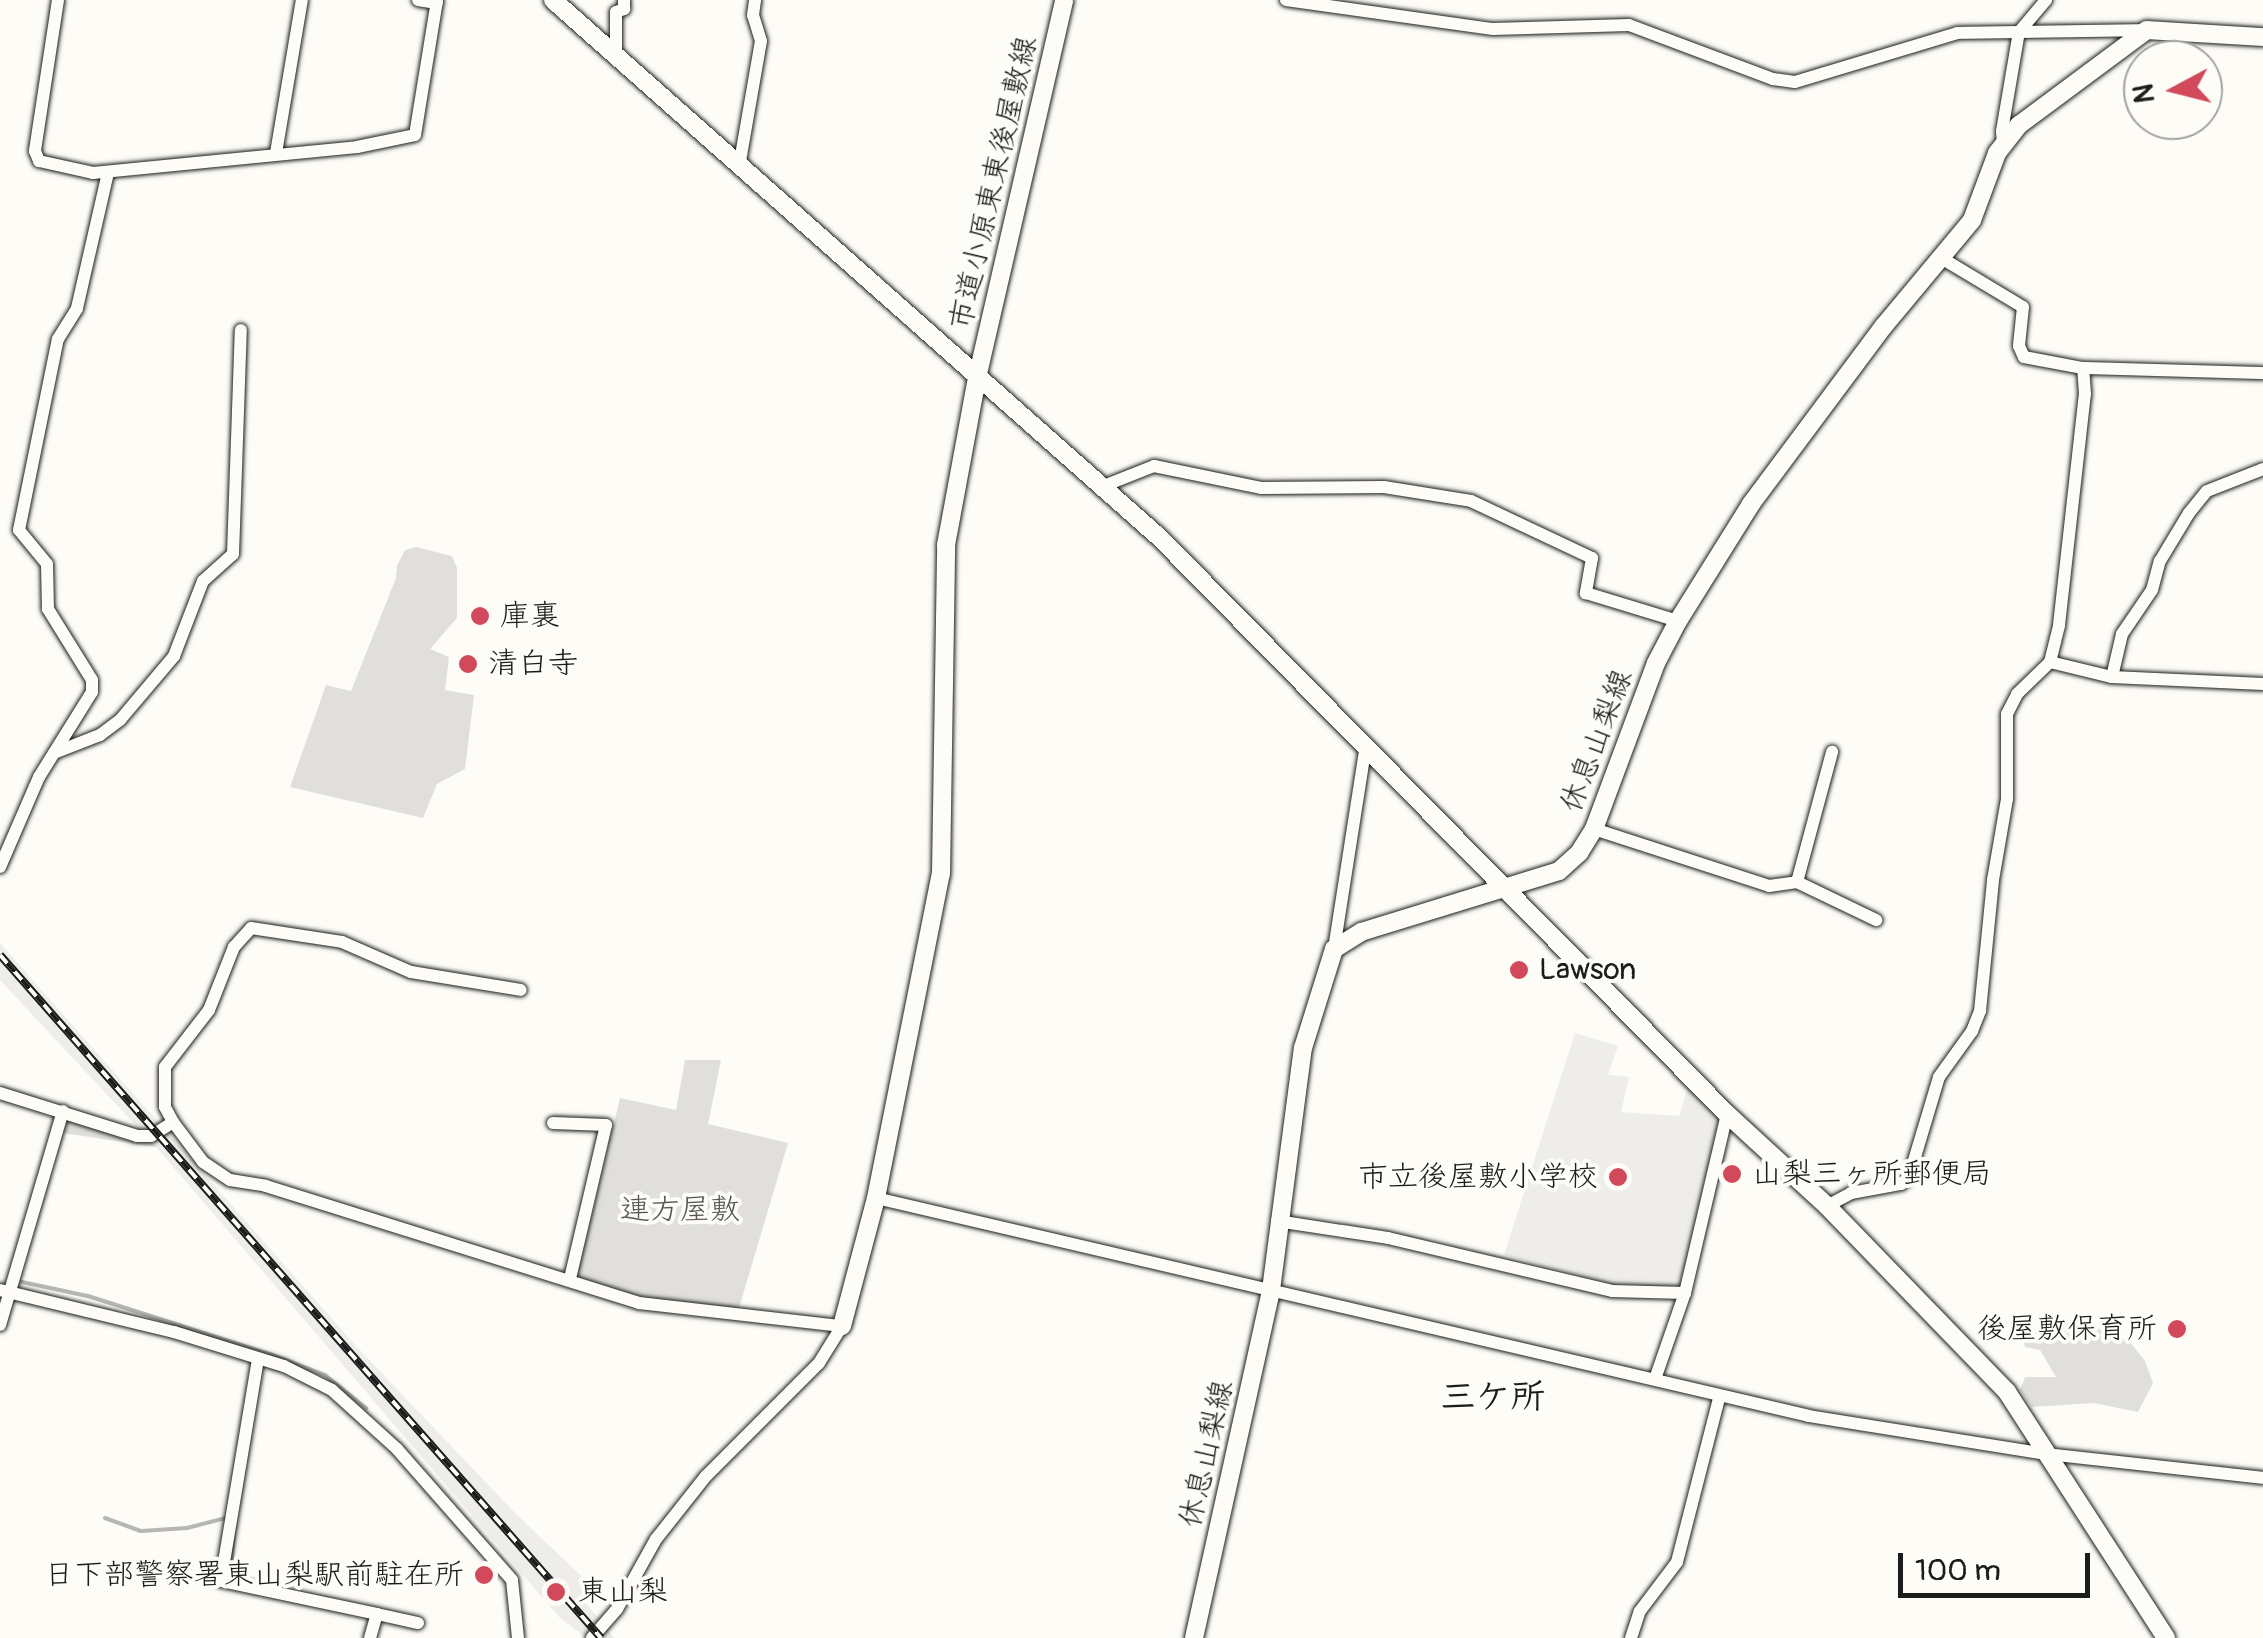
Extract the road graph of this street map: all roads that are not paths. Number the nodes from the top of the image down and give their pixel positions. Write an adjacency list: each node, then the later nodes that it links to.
1 (58, 0): 18 (street)
2 (302, 0): 16 (street)
3 (418, 0): 10 (street)
4 (553, 0): 14 (street)
5 (624, 0): 14 (street)
6 (755, 0): 17 (street)
7 (1064, 0): 23 (street, 市道小原東東後屋敷線)
8 (1286, 0): 12 (street)
9 (2046, 0): 12 (street)
10 (437, 1): 16 (street)
11 (2147, 30): 12 (street); 13 (street); 15 (street, 休息山梨線)
12 (2019, 32): 15 (street)
13 (2263, 37)
14 (616, 57): 17 (street)
15 (2004, 143): 19 (street, 休息山梨線)
16 (276, 152): 18 (street)
17 (739, 166): 23 (street)
18 (108, 173): 32 (street)
19 (1943, 259): 21 (street); 26 (street, 休息山梨線)
20 (241, 330): 32 (street)
21 (2083, 368): 22 (street); 27 (street)
22 (2263, 372)
23 (977, 378): 25 (street); 45 (street, 市道小原東東後屋敷線)
24 (2263, 469): 28 (street)
25 (1100, 487): 26 (street); 30 (street)
26 (1678, 621): 33 (street, 休息山梨線)
27 (2050, 662): 28 (street); 46 (street)
28 (2112, 677): 29 (street)
29 (2263, 684)
30 (1364, 750): 36 (street); 38 (street)
31 (1832, 752): 35 (street)
32 (52, 754): 34 (street)
33 (1594, 829): 35 (street); 36 (street, 休息山梨線)
34 (0, 867)
35 (1797, 882): 37 (street)
36 (1502, 888): 38 (street, 休息山梨線); 42 (street)
37 (1876, 920)
38 (1334, 949): 47 (street, 休息山梨線)
39 (521, 990): 43 (street)
40 (0, 1093): 41 (street)
41 (63, 1111): 43 (street); 49 (street)
42 (1727, 1114): 46 (street); 51 (street)
43 (172, 1122): 48 (street)
44 (552, 1123): 48 (street)
45 (876, 1198): 50 (street); 53 (street, 市道小原東東後屋敷線)
46 (1827, 1206): 57 (street)
47 (1276, 1221): 50 (street, 休息山梨線); 51 (street)
48 (570, 1279): 53 (street)
49 (5, 1290): 52 (street); 54 (street)
50 (1271, 1290): 55 (street); 64 (street, 休息山梨線)
51 (1685, 1294): 55 (street)
52 (0, 1325)
53 (842, 1326): 63 (street)
54 (258, 1359): 59 (street); 62 (street)
55 (1655, 1379): 56 (street)
56 (1719, 1398): 57 (street); 65 (street)
57 (2047, 1454): 58 (street); 66 (street)
58 (2263, 1478)
59 (377, 1614): 60 (street); 61 (street)
60 (418, 1623)
61 (370, 1638)
62 (518, 1638)
63 (592, 1638)
64 (1194, 1638)
65 (1631, 1638)
66 (2166, 1638)

